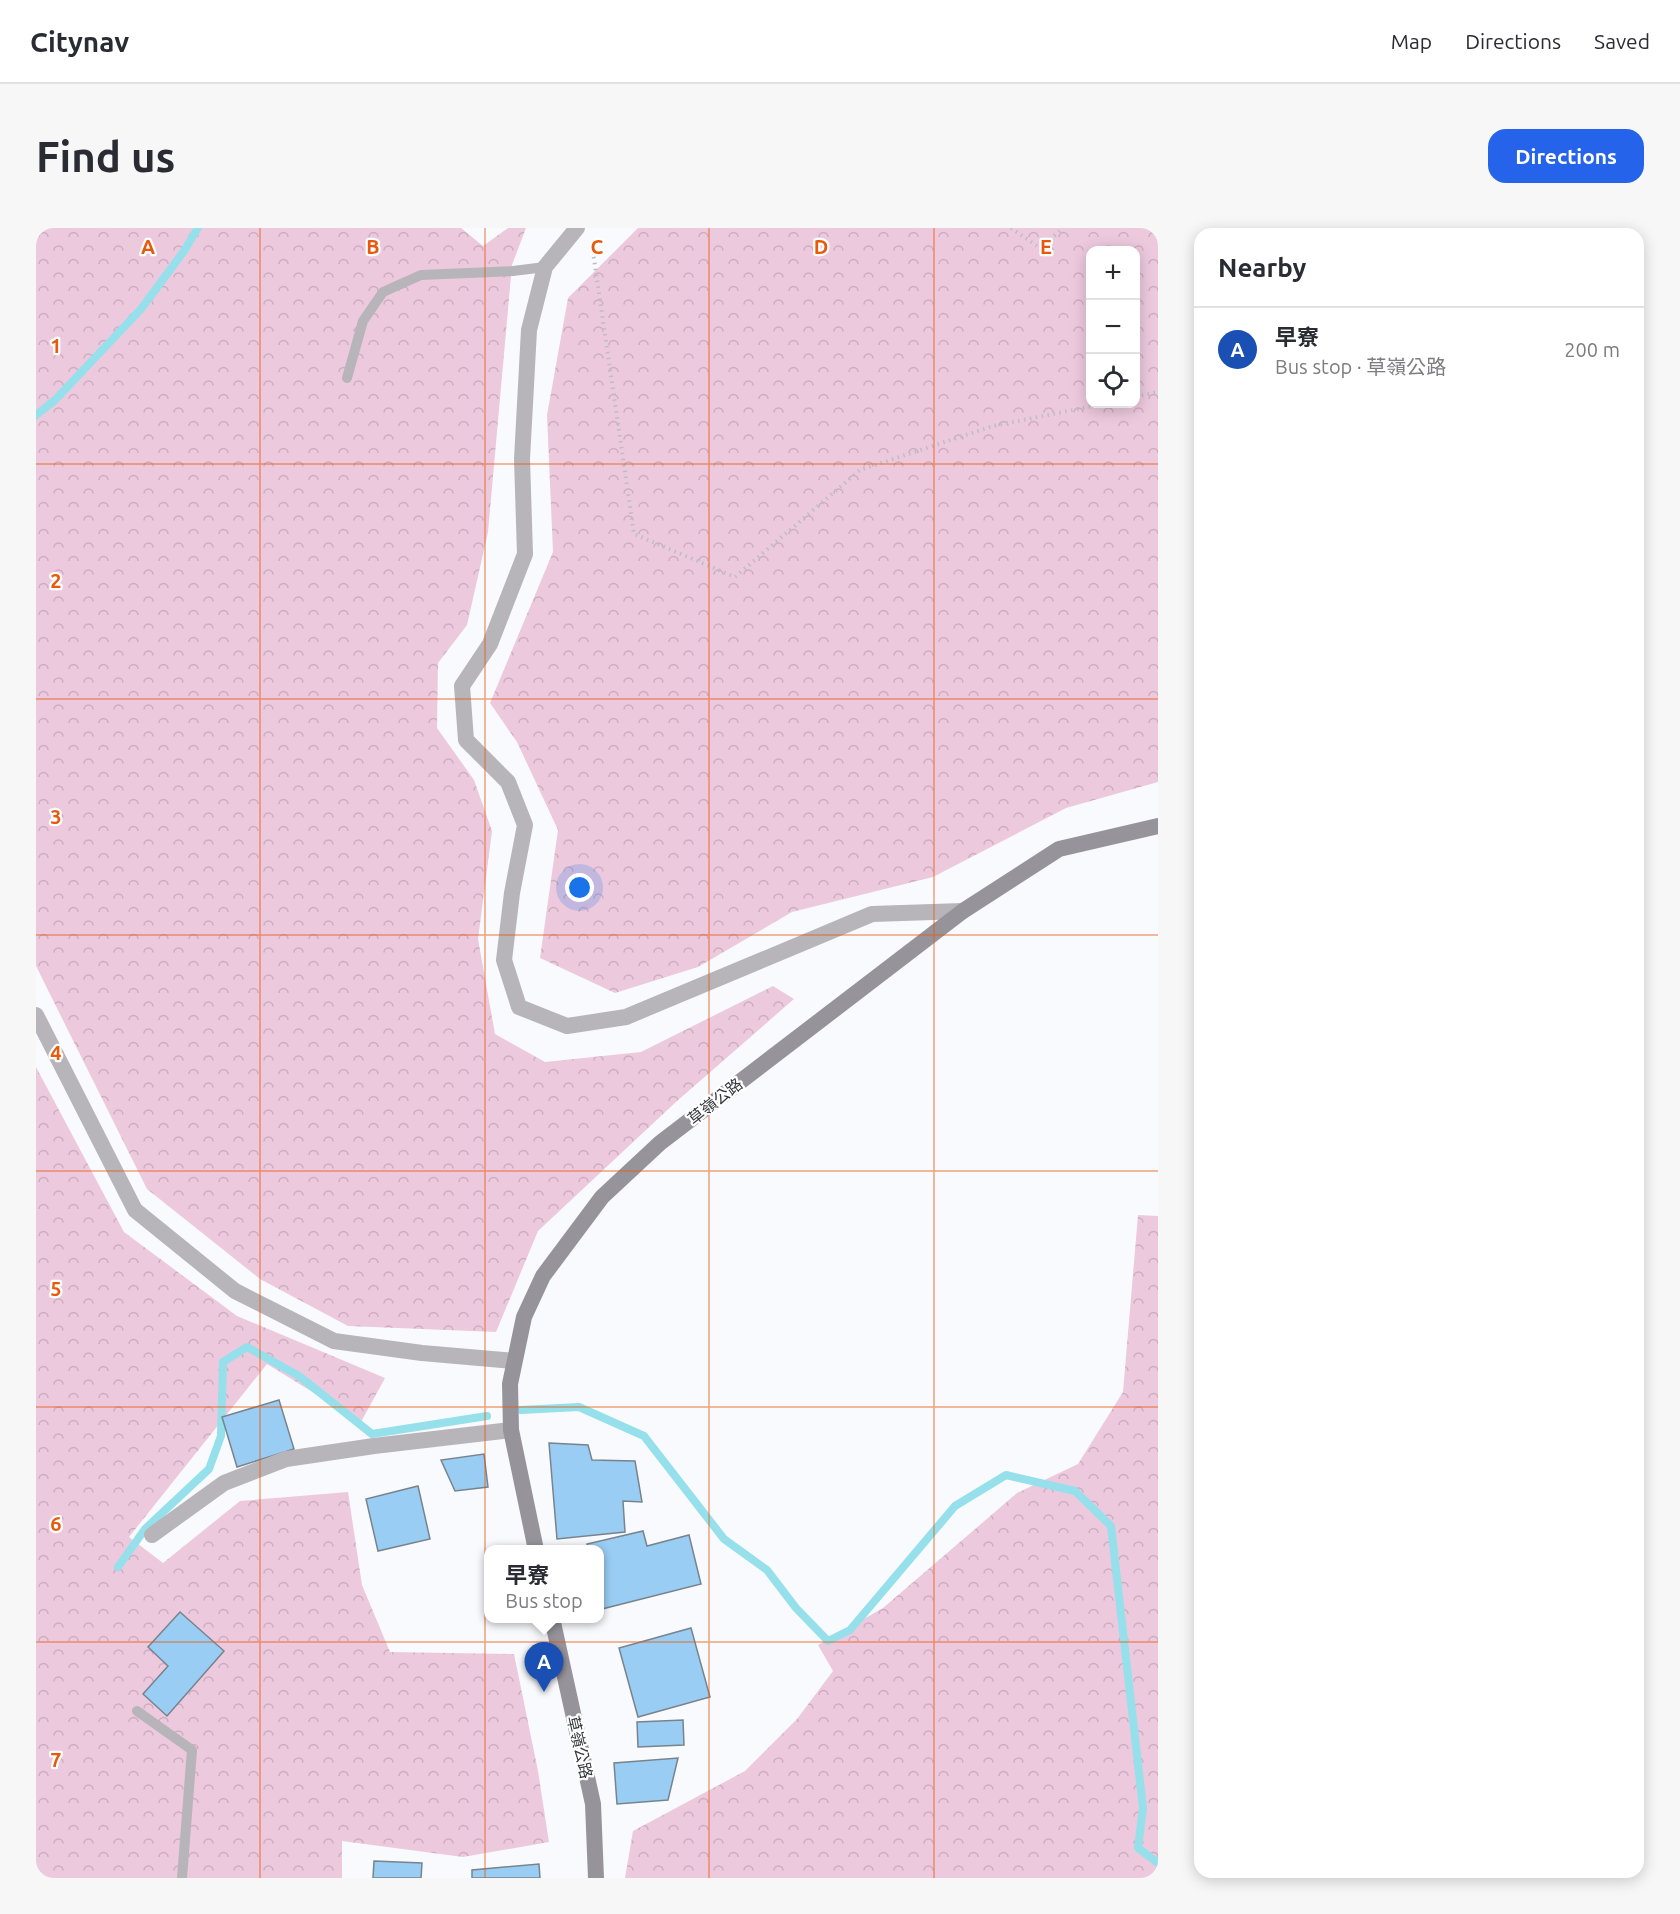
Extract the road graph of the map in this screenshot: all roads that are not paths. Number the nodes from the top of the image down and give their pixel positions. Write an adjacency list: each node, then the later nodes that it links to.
1 (577, 228): 2 (street)
2 (545, 267): 3 (lane); 5 (street)
3 (347, 378)
4 (1158, 826): 5 (main road, 草嶺公路)
5 (963, 911): 7 (main road, 草嶺公路)
6 (36, 1015): 7 (street)
7 (514, 1361): 8 (main road, 草嶺公路)
8 (512, 1430): 9 (street); 10 (main road, 草嶺公路)
9 (152, 1535)
10 (535, 1545)
11 (553, 1623): 14 (main road, 草嶺公路)
12 (137, 1711): 13 (lane)
13 (182, 1878)
14 (596, 1878)

